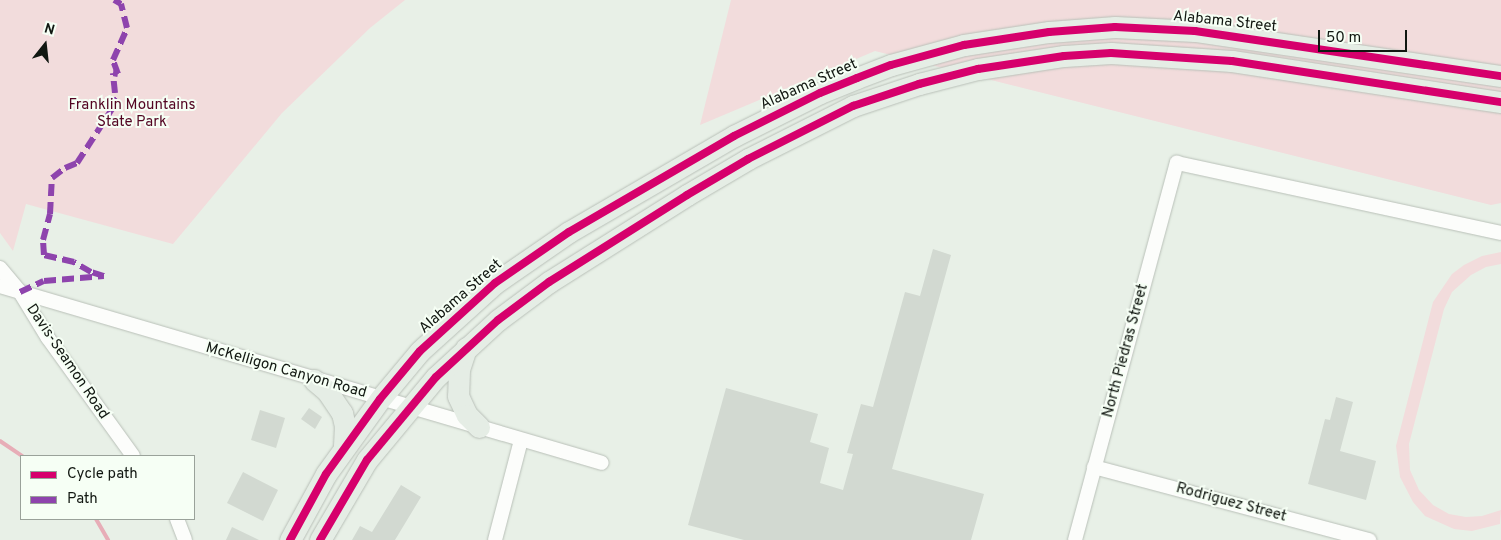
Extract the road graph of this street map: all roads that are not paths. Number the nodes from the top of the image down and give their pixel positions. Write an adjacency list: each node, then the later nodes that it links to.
1 (1195, 31): 2 (main road); 3 (main road, Alabama Street); 11 (main road, Alabama Street)
2 (1148, 54): 4 (main road); 9 (main road)
3 (1501, 76)
4 (1501, 102)
5 (1501, 233): 18 (street, North Piedras Street)
6 (0, 268): 8 (street, Davis-Seamon Road)
7 (0, 286): 8 (street, McKelligon Canyon Road)
8 (20, 292): 10 (street, McKelligon Canyon Road); 16 (street, Davis-Seamon Road)
9 (466, 347): 12 (main road); 13 (main road)
10 (314, 380): 11 (street, McKelligon Canyon Road); 15 (main road)
11 (380, 399): 12 (street, McKelligon Canyon Road); 15 (main road, Alabama Street)
12 (412, 408): 13 (street, McKelligon Canyon Road); 22 (main road)
13 (479, 428): 14 (street, McKelligon Canyon Road)
14 (521, 440): 17 (street, McKelligon Canyon Road); 23 (street)
15 (344, 446): 21 (main road, Alabama Street)
16 (132, 455)
17 (602, 463)
18 (1094, 467): 24 (street, North Piedras Street); 25 (street, Rodriguez Street)
19 (177, 520): 20 (street)
20 (185, 540)
21 (290, 540)
22 (320, 540)
23 (495, 540)
24 (1075, 540)
25 (1369, 540)

